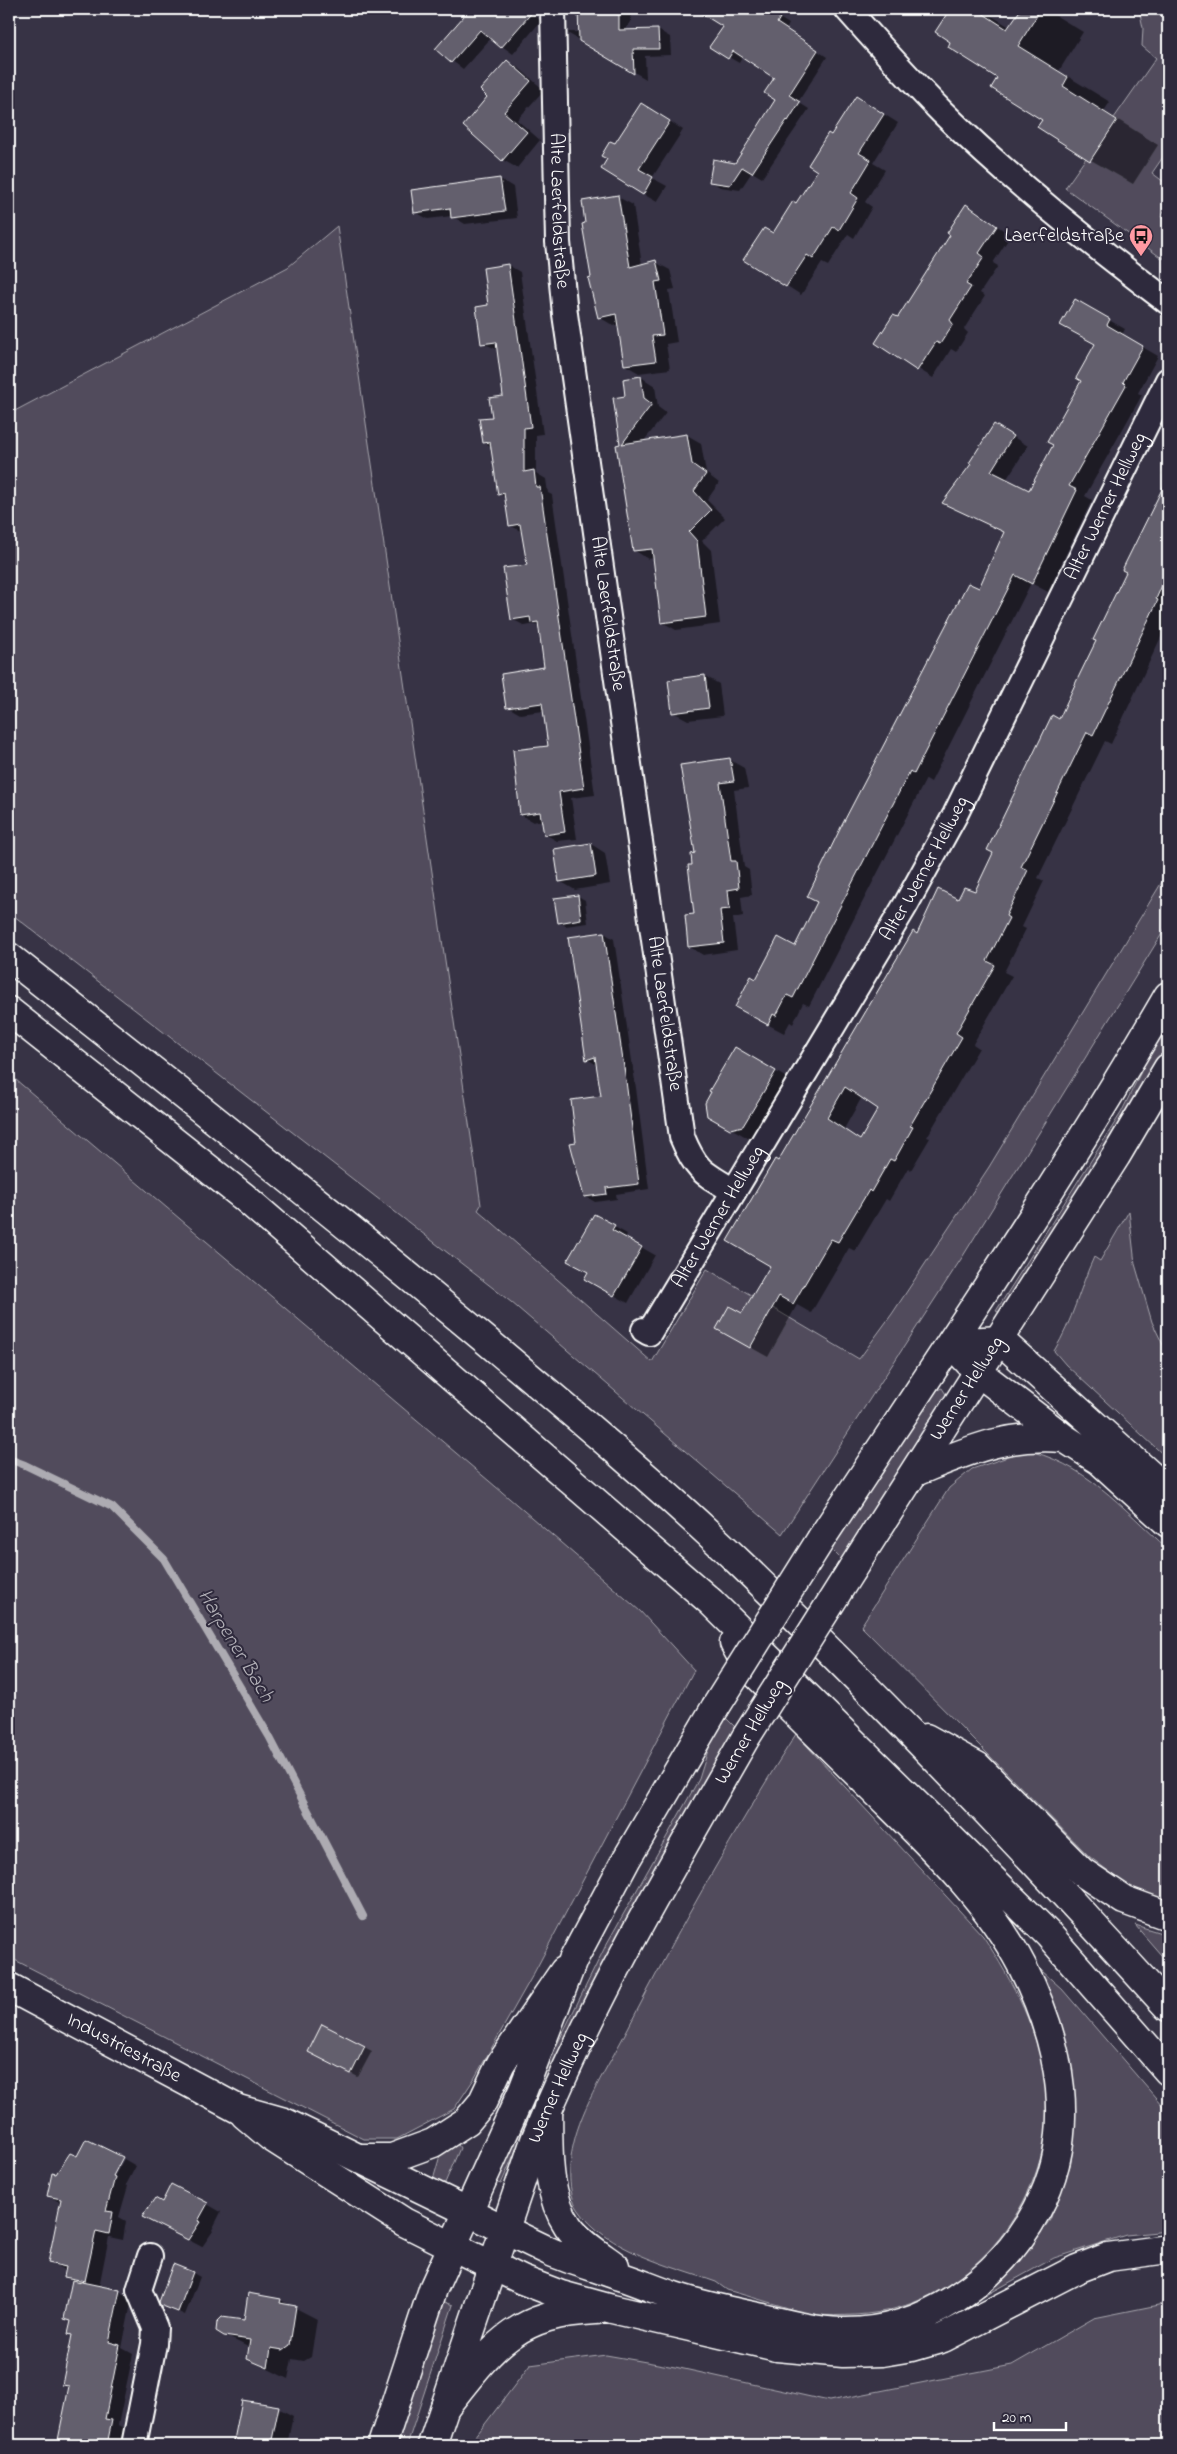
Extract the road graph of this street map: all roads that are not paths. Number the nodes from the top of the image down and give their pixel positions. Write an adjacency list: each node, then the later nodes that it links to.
1 (553, 9): 9 (street, Alte Laerfeldstraße)
2 (847, 9): 3 (street)
3 (1168, 302)
4 (1168, 380): 9 (street, Alter Werner Hellweg)
5 (9, 957): 19 (main road)
6 (1168, 996): 12 (main road, Werner Hellweg)
7 (9, 1012): 18 (main road)
8 (1168, 1068): 11 (main road, Werner Hellweg)
9 (734, 1191): 10 (street, Alter Werner Hellweg)
10 (644, 1330)
11 (1000, 1340): 12 (main road); 13 (main road, Werner Hellweg); 16 (main road)
12 (952, 1343): 13 (main road); 21 (main road, Werner Hellweg, bridge)
13 (978, 1372): 14 (main road); 15 (main road, Werner Hellweg)
14 (1064, 1438): 15 (main road); 17 (main road)
15 (915, 1472): 26 (main road, Werner Hellweg, bridge)
16 (1168, 1491)
17 (1168, 1523)
18 (711, 1602): 25 (main road); 35 (main road)
19 (902, 1726): 20 (main road); 23 (main road)
20 (1168, 1916)
21 (573, 1960): 24 (main road, Werner Hellweg); 29 (main road, Werner Hellweg)
22 (9, 1987): 27 (main road, Industriestraße)
23 (1168, 2008)
24 (521, 2035): 28 (main road, Industriestraße)
25 (1168, 2071)
26 (548, 2108): 30 (main road, Werner Hellweg); 35 (main road)
27 (238, 2109): 28 (main road, Industriestraße); 31 (main road, Industriestraße)
28 (359, 2158): 29 (main road, Industriestraße)
29 (469, 2212): 30 (main road, Industriestraße); 31 (main road, Werner Hellweg)
30 (505, 2229): 34 (main road, Werner Hellweg); 35 (main road, Industriestraße)
31 (454, 2247): 34 (main road, Industriestraße); 39 (main road, Werner Hellweg)
32 (1168, 2249): 36 (main road)
33 (150, 2256): 38 (street)
34 (493, 2266): 36 (main road, Industriestraße); 37 (main road, Werner Hellweg)
35 (637, 2282)
36 (612, 2309): 37 (main road)
37 (445, 2407): 40 (main road, Werner Hellweg)
38 (134, 2445)
39 (382, 2445)
40 (432, 2445)

